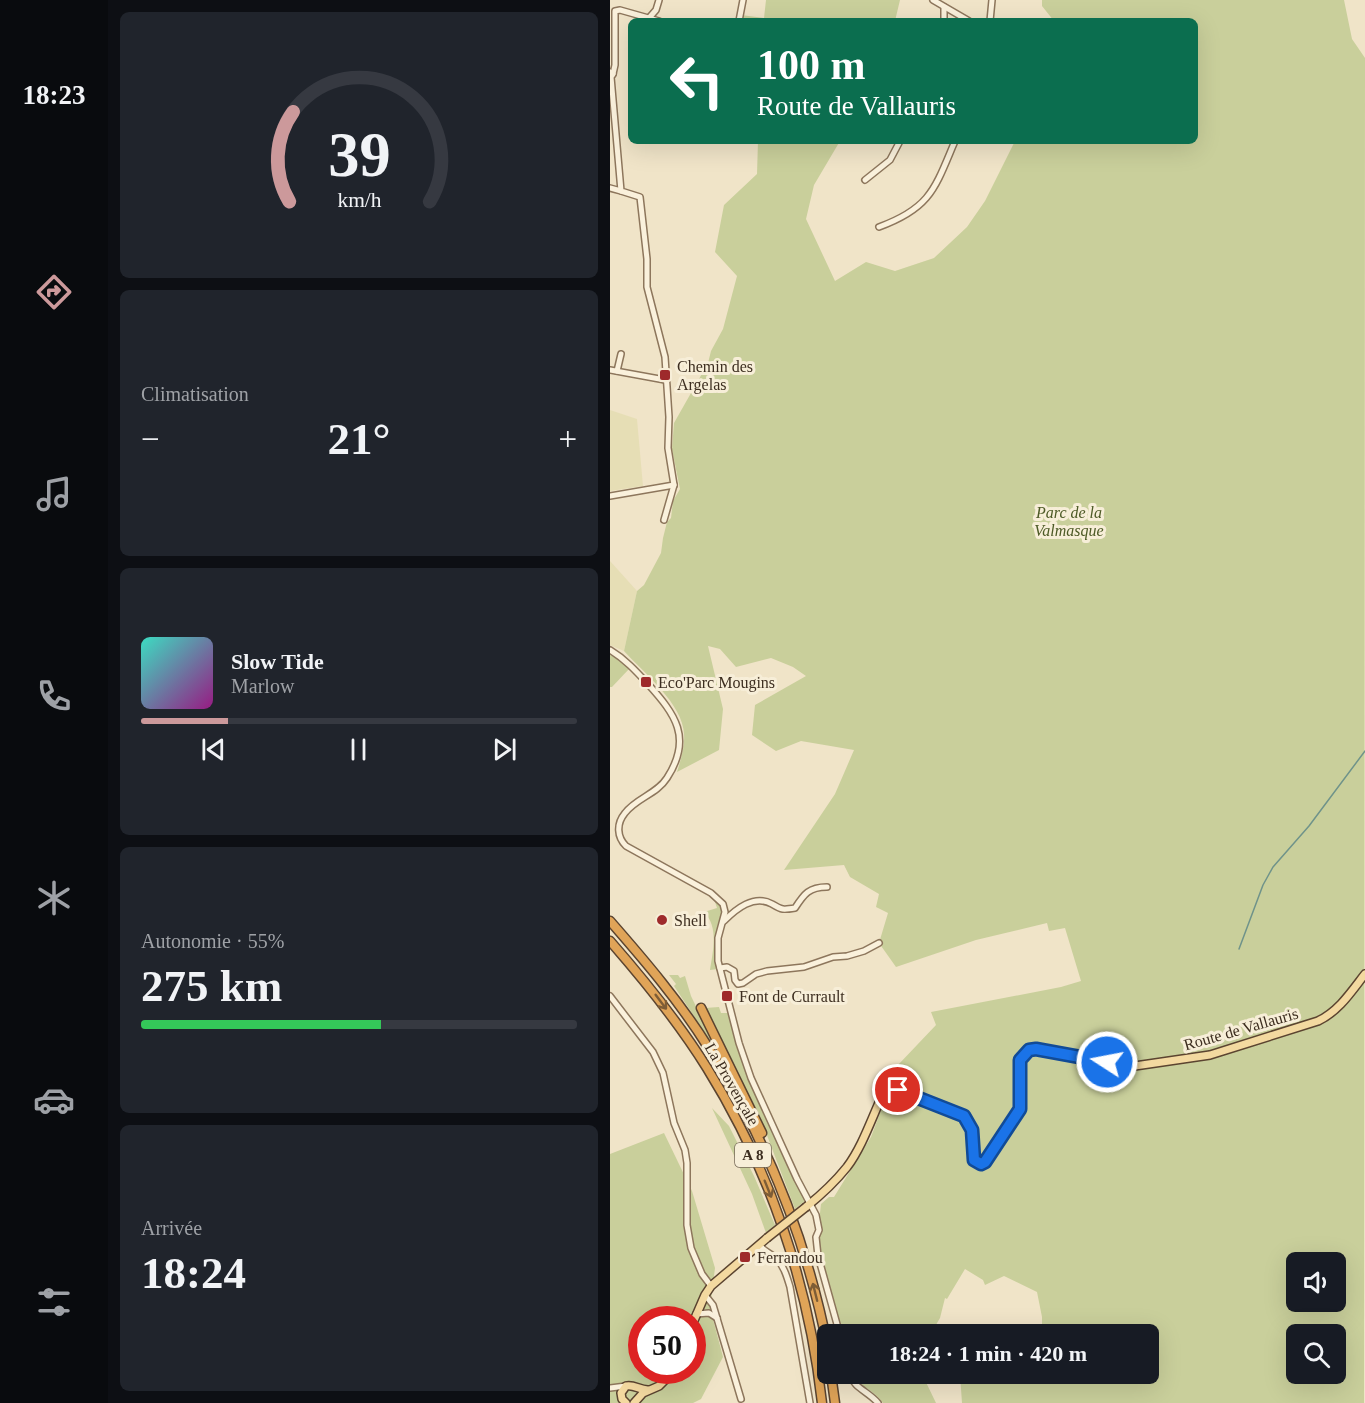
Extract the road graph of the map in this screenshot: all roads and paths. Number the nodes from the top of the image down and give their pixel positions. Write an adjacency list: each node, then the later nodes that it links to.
1 (659, 0): 6 (street)
2 (743, 0): 7 (street)
3 (933, 0): 5 (street)
4 (992, 0): 10 (street)
5 (944, 8): 8 (street); 9 (street)
6 (649, 18): 11 (street)
7 (740, 18)
8 (944, 18)
9 (963, 18)
10 (990, 18)
11 (612, 73): 16 (street)
12 (898, 144): 14 (street)
13 (954, 144): 17 (street)
14 (865, 180)
15 (610, 188): 16 (street)
16 (621, 191): 20 (street)
17 (880, 227)
18 (621, 354): 19 (street)
19 (613, 371): 20 (street)
20 (665, 380): 21 (street)
21 (674, 485): 22 (street); 23 (street)
22 (610, 496)
23 (664, 520)
24 (610, 650): 25 (street)
25 (619, 834): 26 (street); 29 (street)
26 (610, 836)
27 (827, 887): 29 (street)
28 (610, 921): 38 (highway, La Provençale / A 8)
29 (724, 921): 33 (street)
30 (610, 941): 34 (highway, La Provençale / A 8)
31 (879, 943): 33 (street)
32 (610, 947): 34 (highway)
33 (720, 968): 39 (street)
34 (637, 972): 59 (highway, La Provençale / A 8, one-way to 59)
35 (1364, 974): 39 (main road, Route de Vallauris)
36 (610, 996): 41 (street)
37 (702, 1008): 38 (highway)
38 (769, 1159): 46 (highway, La Provençale / A 8, one-way to 38)
39 (808, 1205): 40 (main road, Route de Vallauris, bridge); 47 (street)
40 (759, 1245): 41 (main road, Route de Vallauris); 58 (street)
41 (711, 1286): 42 (main road, Route de Vallauris)
42 (705, 1295): 43 (main road, Route de Vallauris); 45 (street)
43 (700, 1306)
44 (706, 1313): 45 (street)
45 (717, 1318): 55 (street)
46 (822, 1324)
47 (837, 1324)
48 (661, 1384): 54 (main road)
49 (832, 1384): 60 (highway)
50 (855, 1384): 61 (street)
51 (626, 1386): 52 (street); 53 (main road); 56 (main road)
52 (612, 1388): 56 (street)
53 (638, 1389): 54 (main road); 57 (main road)
54 (648, 1390): 57 (main road)
55 (741, 1399)
56 (622, 1400)
57 (637, 1400)
58 (810, 1403)
59 (822, 1403)
60 (835, 1403)
61 (878, 1403)

